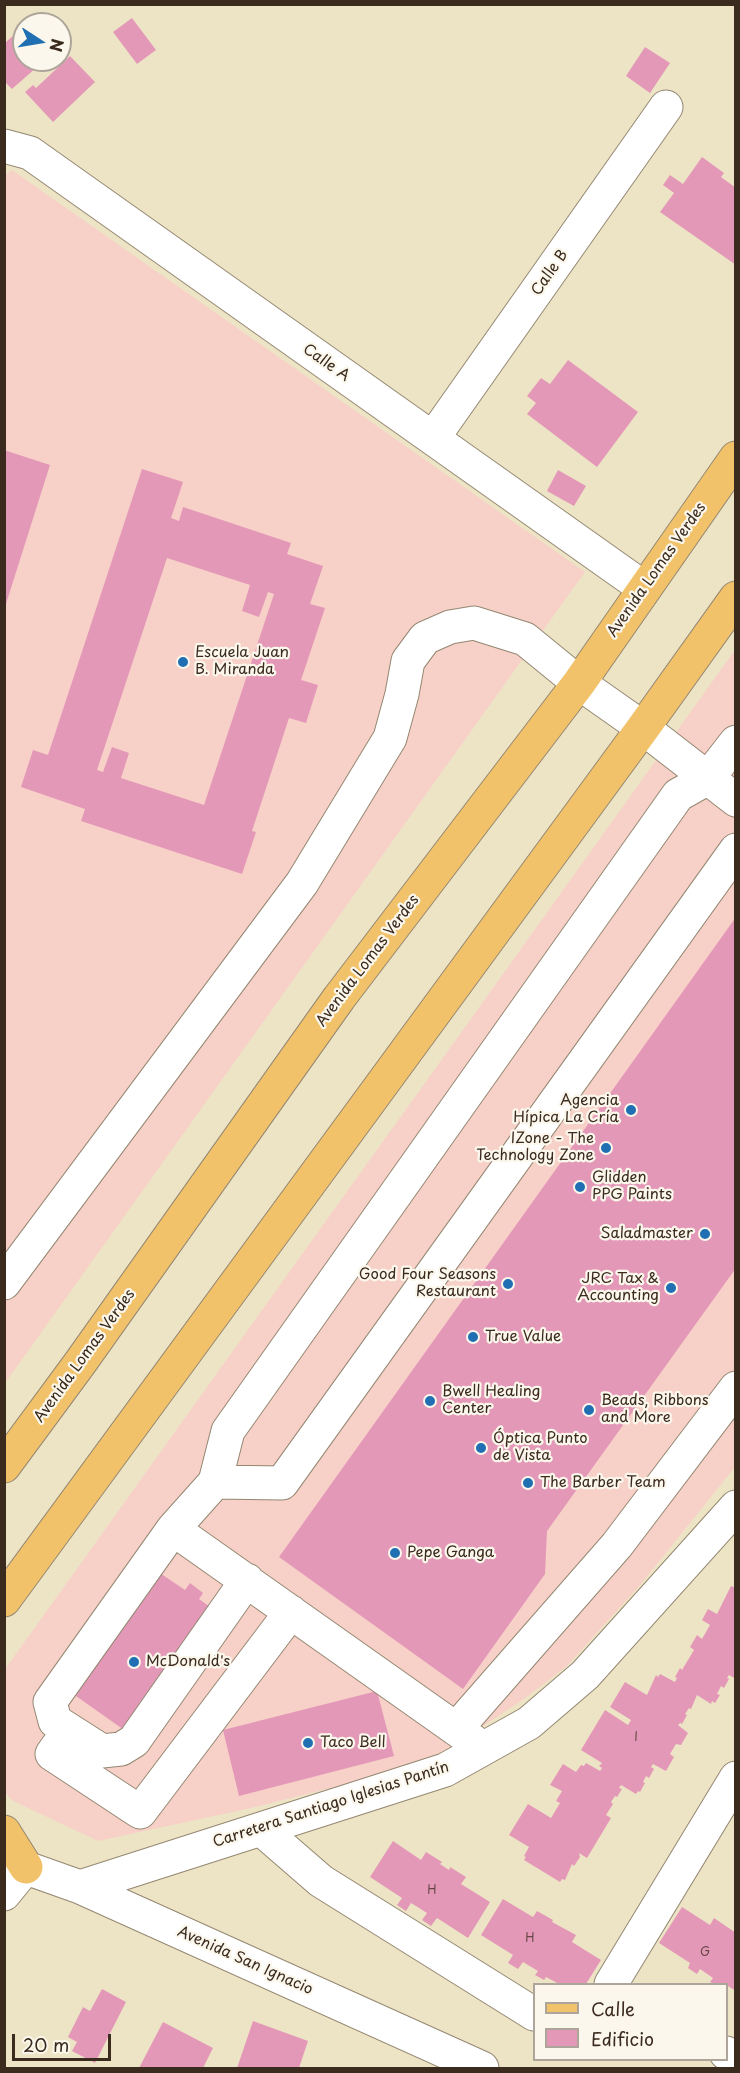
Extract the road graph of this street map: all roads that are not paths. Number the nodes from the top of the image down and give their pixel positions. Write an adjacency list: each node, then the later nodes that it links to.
1 (666, 107): 3 (street, Calle B)
2 (4, 146): 3 (street, Calle A)
3 (433, 438): 5 (street, Calle A)
4 (735, 458): 5 (main road, Avenida Lomas Verdes)
5 (644, 588): 7 (main road, Avenida Lomas Verdes)
6 (735, 598): 8 (main road)
7 (579, 683): 8 (street); 13 (street); 15 (main road, Avenida Lomas Verdes)
8 (643, 728): 10 (street); 20 (main road)
9 (735, 742): 10 (street)
10 (708, 778): 11 (street); 16 (street)
11 (735, 800)
12 (735, 850): 16 (street)
13 (4, 1283)
14 (735, 1388): 22 (street)
15 (4, 1466)
16 (215, 1482): 18 (street)
17 (735, 1507): 24 (street, Carretera Santiago Iglesias Pantín)
18 (173, 1529): 19 (street); 23 (street)
19 (247, 1580): 21 (street); 23 (street)
20 (4, 1600)
21 (291, 1612): 22 (street); 23 (street)
22 (456, 1729): 24 (street)
23 (69, 1730)
24 (484, 1748): 26 (street, Carretera Santiago Iglesias Pantín)
25 (735, 1778): 31 (street)
26 (261, 1829): 29 (street, Carretera Santiago Iglesias Pantín); 32 (street)
27 (4, 1832): 28 (main road)
28 (15, 1864): 29 (street, Avenida San Ignacio); 30 (street)
29 (80, 1887): 33 (street, Avenida San Ignacio)
30 (4, 1894)
31 (613, 1983)
32 (533, 2013)
33 (482, 2068)

